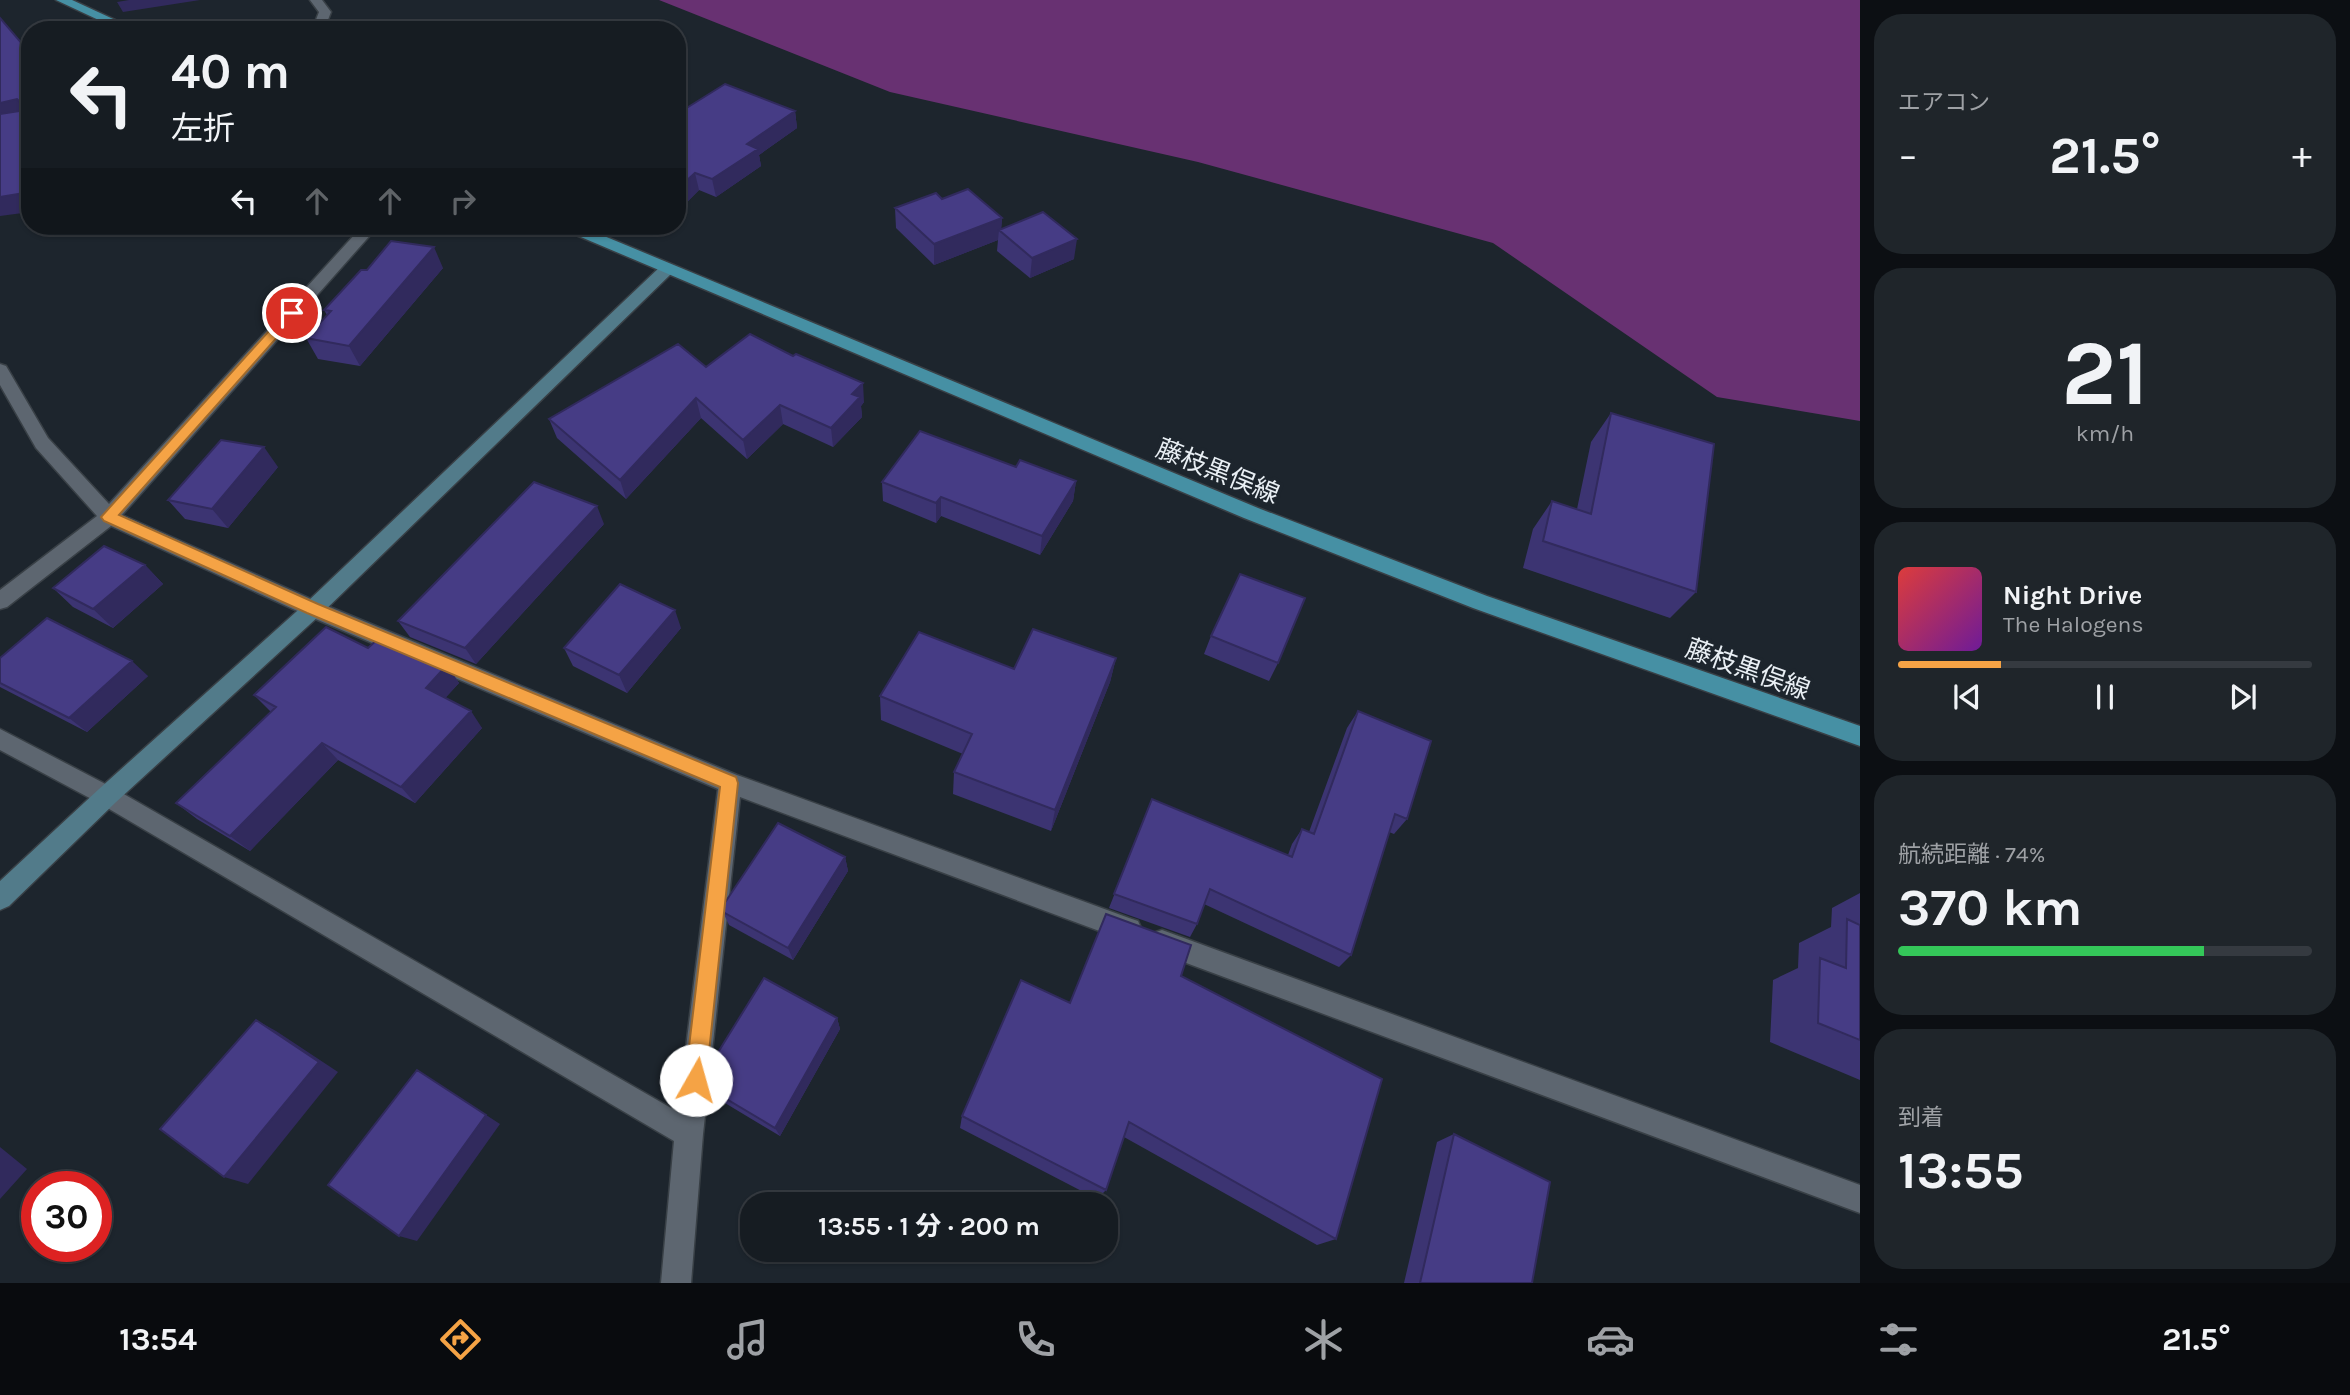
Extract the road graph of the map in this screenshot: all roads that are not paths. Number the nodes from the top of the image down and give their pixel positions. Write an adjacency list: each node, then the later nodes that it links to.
1 (62, 0): 3 (main road)
2 (316, 0): 4 (street)
3 (110, 21)
4 (322, 21)
5 (362, 235): 9 (street)
6 (588, 235): 7 (main road, 藤枝黒俣線)
7 (667, 269): 11 (street); 12 (main road, 藤枝黒俣線)
8 (0, 370): 9 (street)
9 (109, 517): 10 (street); 11 (street)
10 (0, 601)
11 (313, 609): 14 (street); 15 (street)
12 (1860, 737)
13 (0, 739): 15 (street)
14 (730, 783): 17 (street); 18 (street)
15 (107, 796): 16 (street); 17 (street)
16 (0, 898)
17 (690, 1134): 19 (street)
18 (1860, 1199)
19 (676, 1283)

